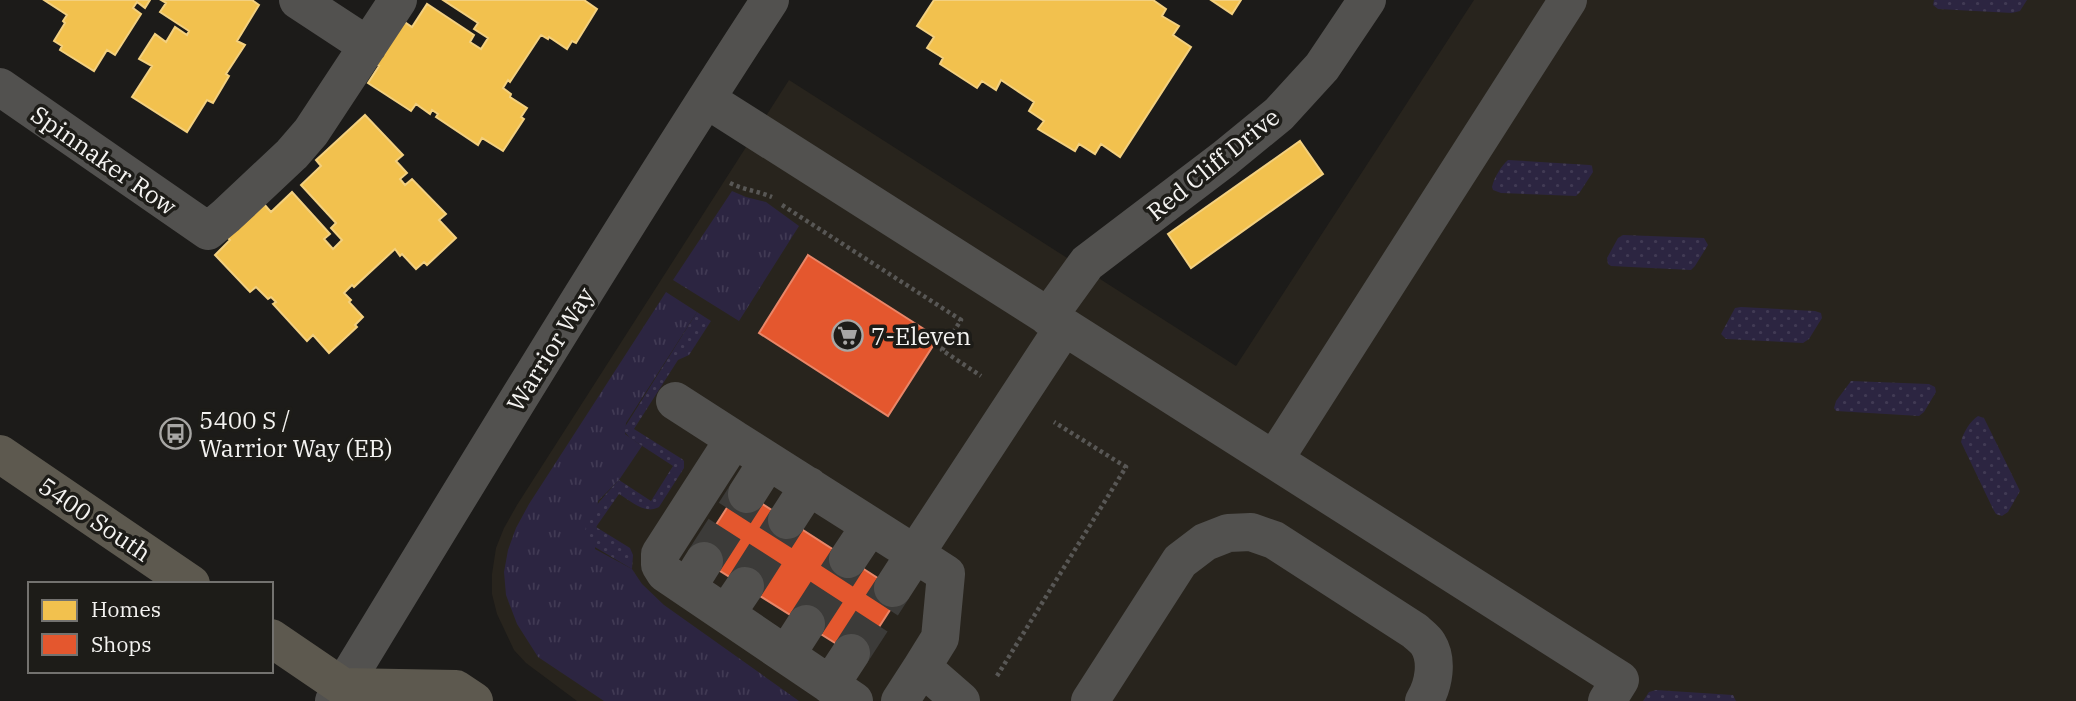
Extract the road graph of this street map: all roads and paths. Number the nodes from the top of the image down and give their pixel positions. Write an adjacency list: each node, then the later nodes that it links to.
1 (298, 0): 6 (street)
2 (398, 0): 6 (street)
3 (770, 0): 8 (street, Warrior Way)
4 (1367, 0): 10 (street, Red Cliff Drive)
5 (1568, 0): 16 (street)
6 (368, 46): 7 (street, Spinnaker Row)
7 (0, 87)
8 (706, 99): 10 (street); 31 (street, Warrior Way)
9 (730, 183): 11 (path)
10 (1056, 322): 16 (street); 22 (street, Red Cliff Drive)
11 (982, 376)
12 (675, 401): 14 (street)
13 (1051, 420): 29 (path)
14 (734, 439): 17 (street); 30 (street)
15 (0, 454): 24 (main road, 5400 South)
16 (1274, 460): 37 (street)
17 (768, 461): 18 (street); 19 (street)
18 (809, 486): 20 (street); 21 (street)
19 (747, 494)
20 (787, 520)
21 (870, 526): 22 (street); 23 (street)
22 (915, 554): 25 (street, Red Cliff Drive); 28 (street)
23 (848, 559)
24 (188, 582)
25 (894, 588)
26 (273, 640): 31 (main road)
27 (851, 653): 30 (street)
28 (922, 667): 33 (street); 34 (street)
29 (997, 677)
30 (842, 693)
31 (342, 696): 32 (main road)
32 (474, 701)
33 (900, 701)
34 (961, 701)
35 (1090, 701): 36 (street)
36 (1424, 701)
37 (1606, 701)

